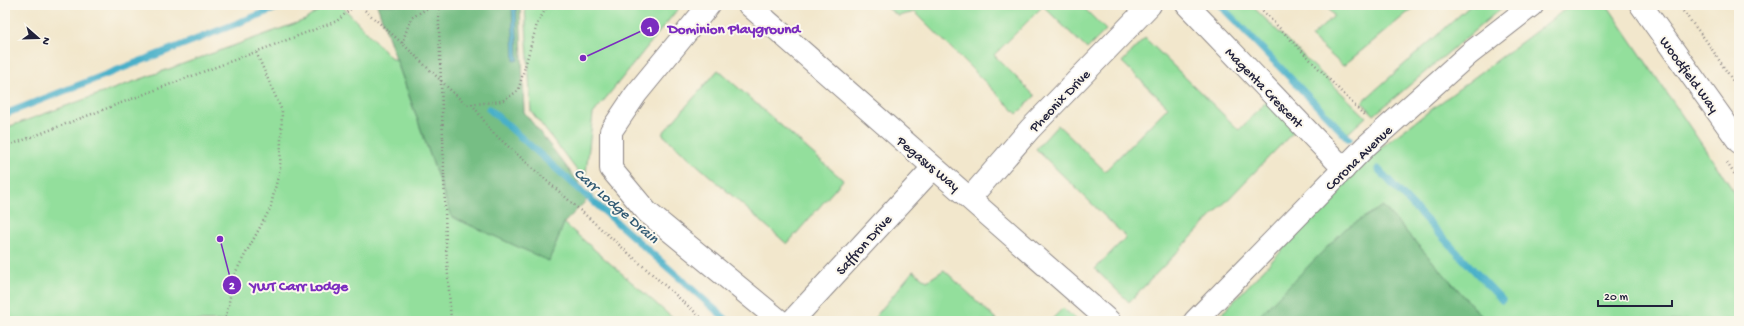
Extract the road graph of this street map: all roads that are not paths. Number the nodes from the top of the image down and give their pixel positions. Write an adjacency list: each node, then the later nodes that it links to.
1 (709, 5): 11 (street)
2 (749, 5): 8 (street, Pegasus Way)
3 (1150, 5): 10 (street, Pheonix Drive)
4 (1187, 5): 9 (street, Magenta Crescent)
5 (1532, 5): 9 (street, Corona Avenue)
6 (1641, 5): 7 (street, Woodfield Way)
7 (1739, 142)
8 (933, 168): 10 (street, Pegasus Way); 12 (street, Saffron Drive)
9 (1344, 169): 14 (street, Corona Avenue)
10 (970, 198): 13 (street, Pegasus Way)
11 (780, 321)
12 (792, 321)
13 (1109, 321)
14 (1195, 321)

